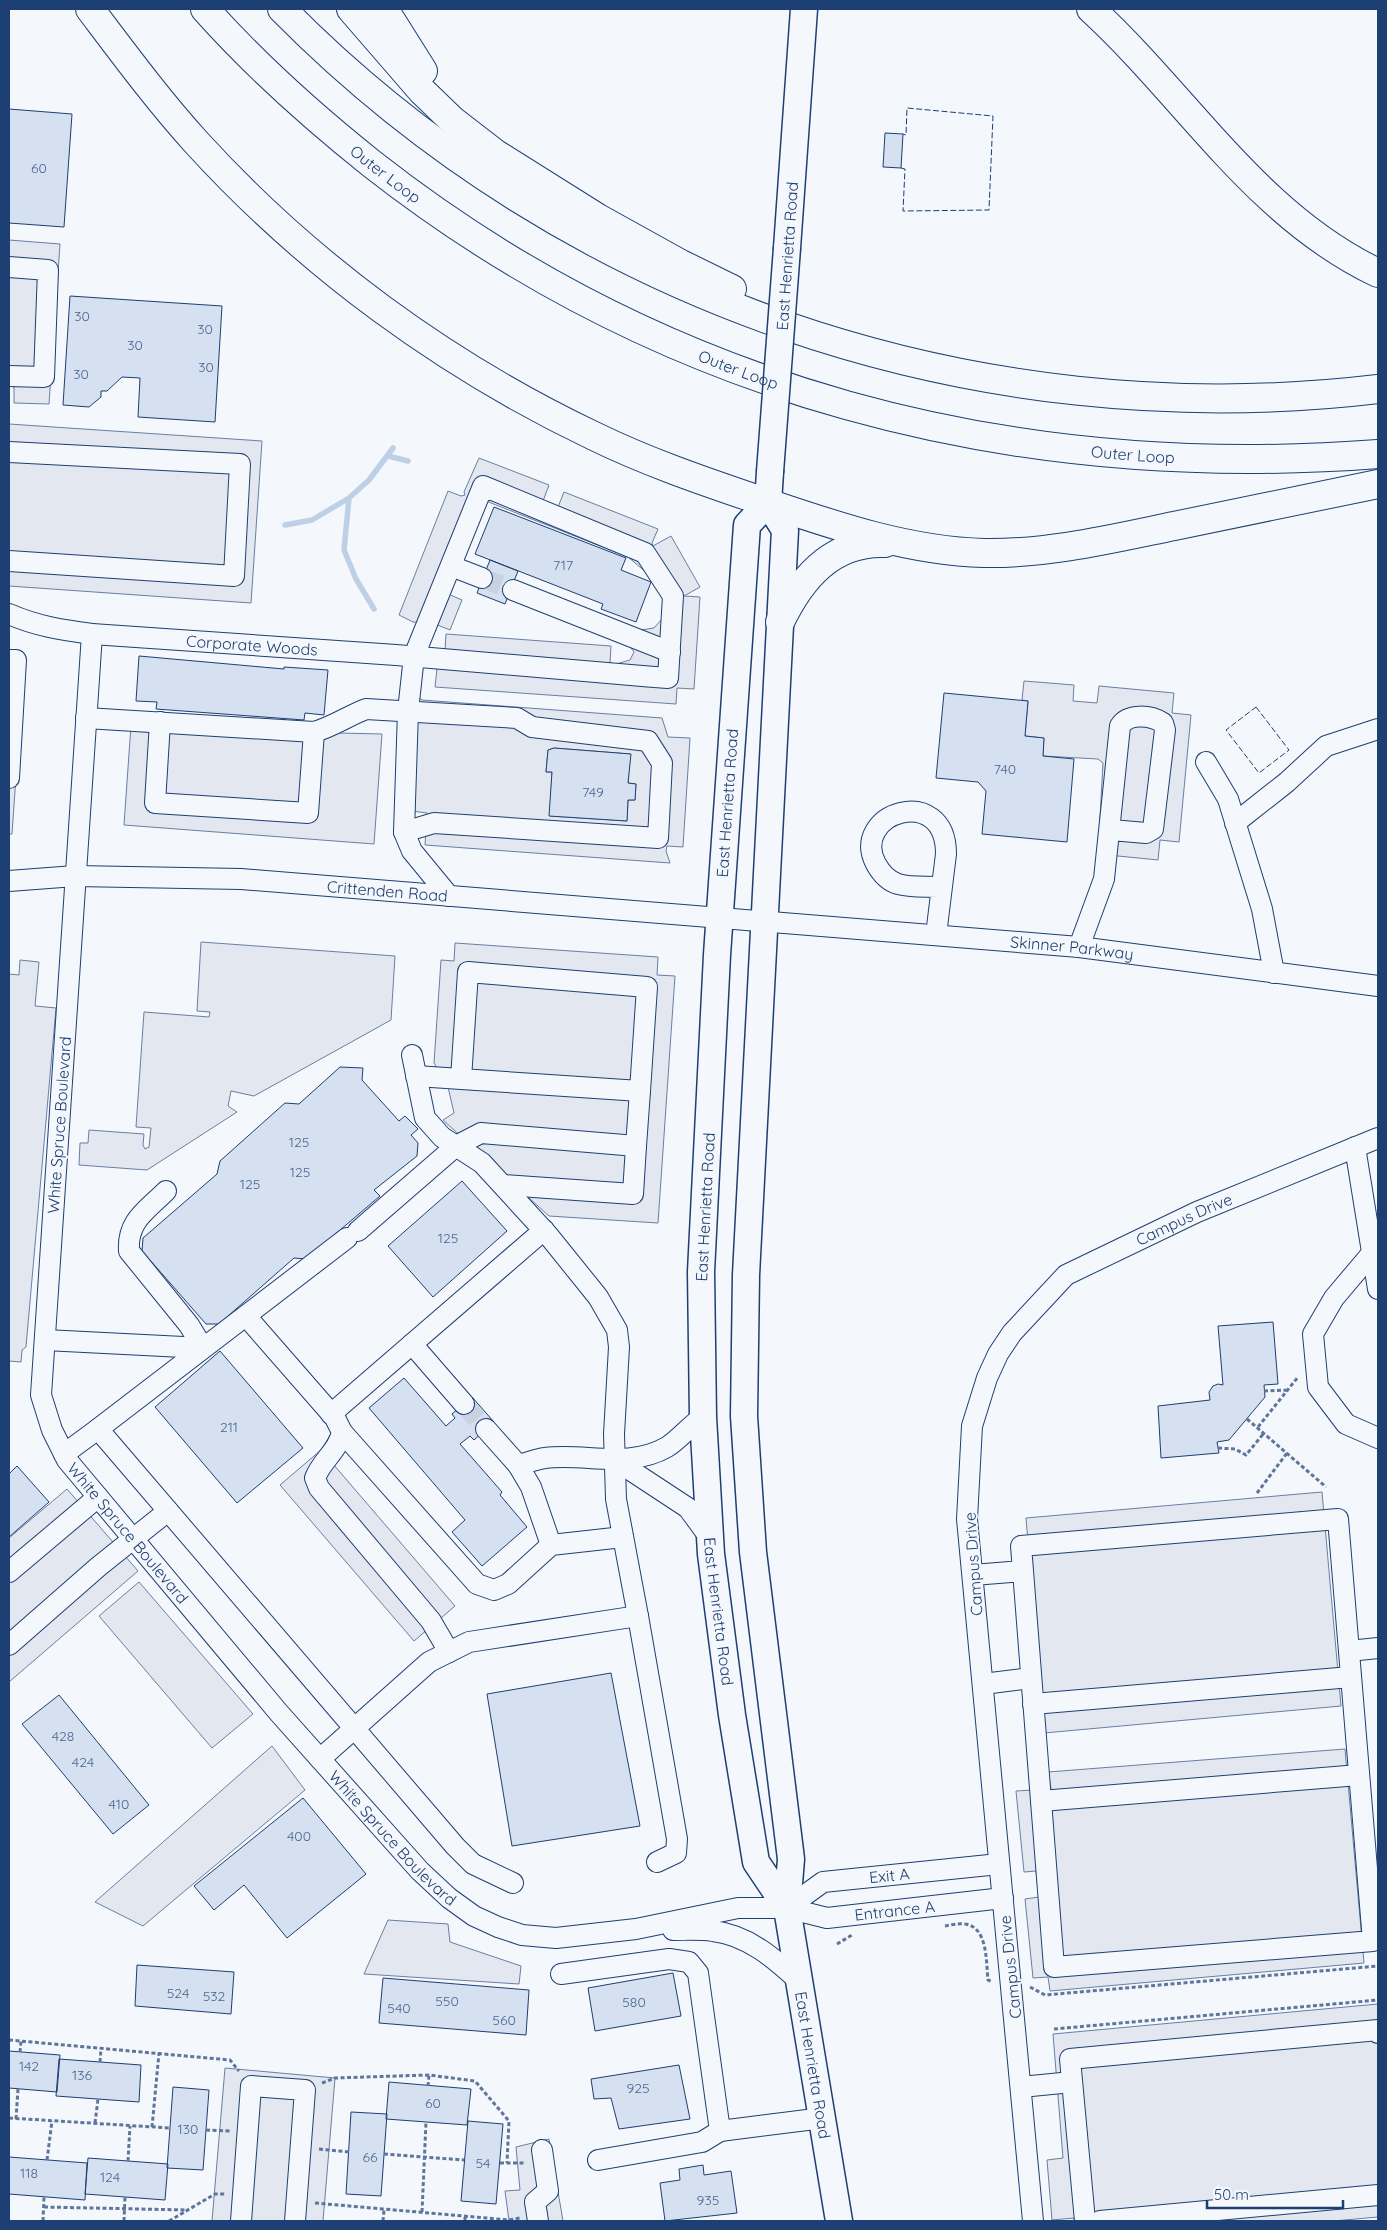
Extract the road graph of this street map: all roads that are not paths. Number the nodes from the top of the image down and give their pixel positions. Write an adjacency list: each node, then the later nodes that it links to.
1 (90, 9): 17 (highway)
2 (205, 9): 15 (highway, Outer Loop)
3 (282, 9): 12 (highway)
4 (351, 9): 8 (highway)
5 (384, 9): 8 (highway)
6 (804, 9): 17 (main road, East Henrietta Road, bridge)
7 (1091, 9): 10 (highway)
8 (542, 182): 12 (highway)
9 (9, 267): 11 (street)
10 (1378, 273)
11 (9, 376)
12 (994, 378): 13 (highway)
13 (1378, 388)
14 (9, 452): 19 (street)
15 (1378, 454)
16 (1378, 484): 18 (highway)
17 (768, 503): 18 (highway); 24 (main road, East Henrietta Road); 43 (main road, East Henrietta Road)
18 (927, 547): 24 (highway)
19 (9, 561)
20 (450, 566): 21 (street); 26 (street); 27 (street)
21 (482, 578)
22 (513, 590): 26 (street)
23 (9, 614): 25 (street, Corporate Woods)
24 (780, 622): 44 (main road, East Henrietta Road)
25 (92, 634): 27 (street, Corporate Woods); 30 (street)
26 (670, 652): 27 (street, Corporate Woods)
27 (414, 656): 29 (street)
28 (9, 660): 35 (street)
29 (408, 711): 33 (street); 38 (street); 38 (street)
30 (86, 718): 31 (street); 39 (street)
31 (160, 722): 33 (street); 33 (street)
32 (1378, 729): 36 (street)
33 (314, 732)
34 (1206, 762): 36 (street)
35 (9, 778)
36 (1235, 823): 47 (street)
37 (1111, 830): 37 (street); 46 (street)
38 (404, 832): 42 (street)
39 (75, 876): 40 (street, Crittenden Road); 42 (street, Crittenden Road); 63 (street, White Spruce Boulevard)
40 (9, 881)
41 (940, 886): 45 (street)
42 (449, 896): 43 (street, Crittenden Road)
43 (720, 917): 44 (street, Crittenden Road); 68 (main road, East Henrietta Road)
44 (764, 921): 45 (street, Skinner Parkway); 103 (main road, East Henrietta Road)
45 (936, 935): 46 (street, Skinner Parkway)
46 (1079, 947): 47 (street, Skinner Parkway)
47 (1274, 973): 48 (street, Skinner Parkway)
48 (1378, 986)
49 (412, 1056): 50 (street)
50 (416, 1076): 51 (street); 54 (street)
51 (461, 1079): 52 (street); 52 (street)
52 (640, 1091): 55 (street)
53 (1378, 1138): 56 (street, Campus Drive)
54 (456, 1146): 55 (street); 57 (street); 62 (street)
55 (636, 1146): 57 (street)
56 (1355, 1147): 60 (street); 84 (street, Campus Drive)
57 (503, 1185): 59 (street)
58 (166, 1191): 65 (street)
59 (544, 1230): 64 (street); 74 (street)
60 (1372, 1254): 61 (street); 72 (street)
61 (1378, 1289)
62 (246, 1316): 65 (street); 67 (street)
63 (45, 1340): 65 (street); 73 (street, White Spruce Boulevard)
64 (412, 1344): 66 (street); 67 (street)
65 (203, 1348): 69 (street)
66 (464, 1404)
67 (331, 1414): 71 (street)
68 (703, 1417): 74 (street); 79 (main road, East Henrietta Road)
69 (98, 1429): 73 (street); 77 (street)
70 (486, 1429): 75 (street)
71 (342, 1432): 81 (street); 89 (street)
72 (1378, 1438)
73 (64, 1454): 76 (street, White Spruce Boulevard)
74 (615, 1460): 75 (street); 78 (street); 79 (street)
75 (518, 1465): 81 (street)
76 (98, 1497): 80 (street, White Spruce Boulevard); 83 (street)
77 (168, 1511): 80 (street); 94 (street)
78 (623, 1537): 81 (street); 85 (street)
79 (710, 1539): 103 (main road, East Henrietta Road)
80 (134, 1540): 86 (street); 95 (street, White Spruce Boulevard)
81 (551, 1545)
82 (1023, 1570): 84 (street); 88 (street); 91 (street)
83 (9, 1572)
84 (973, 1575): 92 (street, Campus Drive)
85 (638, 1616): 89 (street); 99 (street)
86 (9, 1645)
87 (1378, 1648): 88 (street)
88 (1349, 1651): 90 (street)
89 (450, 1652): 94 (street)
90 (1351, 1677): 93 (street); 96 (street)
91 (1031, 1678): 92 (street); 93 (street)
92 (983, 1684): 100 (street, Campus Drive)
93 (1033, 1704): 98 (street)
94 (355, 1728): 95 (street); 101 (street)
95 (320, 1759): 104 (street, White Spruce Boulevard)
96 (1359, 1775): 97 (street); 98 (street)
97 (1370, 1800): 98 (street)
98 (1041, 1801)
99 (657, 1862)
100 (999, 1864): 102 (street, Campus Drive); 103 (street, Exit A)
101 (513, 1883)
102 (1003, 1898): 103 (street, Entrance A); 109 (street, Campus Drive)
103 (787, 1908): 104 (street, White Spruce Boulevard); 106 (main road, East Henrietta Road)
104 (636, 1929): 106 (street, White Spruce Boulevard)
105 (561, 1974): 111 (street)
106 (800, 1982): 110 (main road, East Henrietta Road)
107 (1378, 2033): 108 (street)
108 (1072, 2082): 109 (street); 121 (street)
109 (1021, 2086): 120 (street, Campus Drive)
110 (822, 2118): 111 (street); 119 (main road, East Henrietta Road)
111 (720, 2132): 113 (street)
112 (543, 2154): 115 (street)
113 (598, 2160)
114 (1378, 2195): 116 (street)
115 (538, 2218)
116 (1141, 2219): 122 (street)
117 (241, 2221): 118 (street)
118 (295, 2221)
119 (839, 2221)
120 (1033, 2221)
121 (1085, 2221)
122 (1100, 2221)

